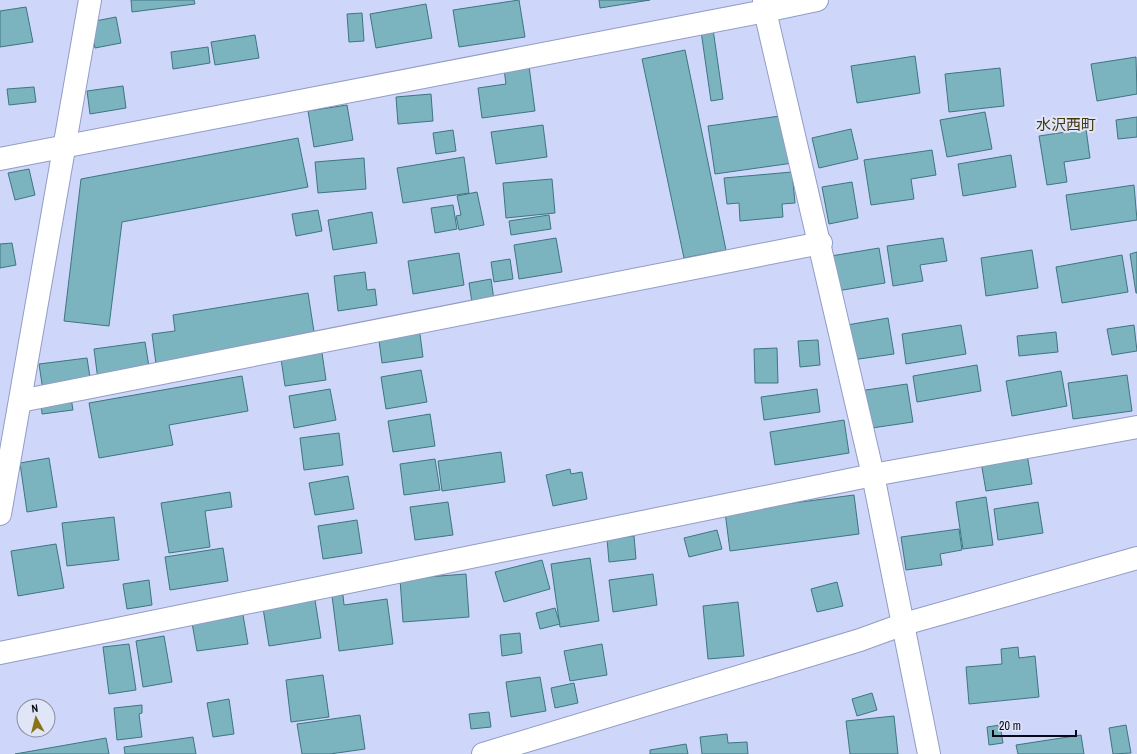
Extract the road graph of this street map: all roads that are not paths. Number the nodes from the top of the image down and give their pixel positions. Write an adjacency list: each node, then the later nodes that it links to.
1 (90, 0): 4 (street)
2 (817, 0): 3 (street)
3 (765, 5): 4 (street); 6 (street)
4 (65, 146): 5 (street); 7 (street)
5 (0, 159)
6 (821, 244): 7 (street); 9 (street)
7 (20, 401): 10 (street)
8 (1137, 427): 9 (street)
9 (873, 475): 12 (street); 13 (street)
10 (0, 514)
11 (1137, 558): 12 (street)
12 (904, 624): 14 (street); 15 (street)
13 (0, 653)
14 (483, 754)
15 (929, 754)

